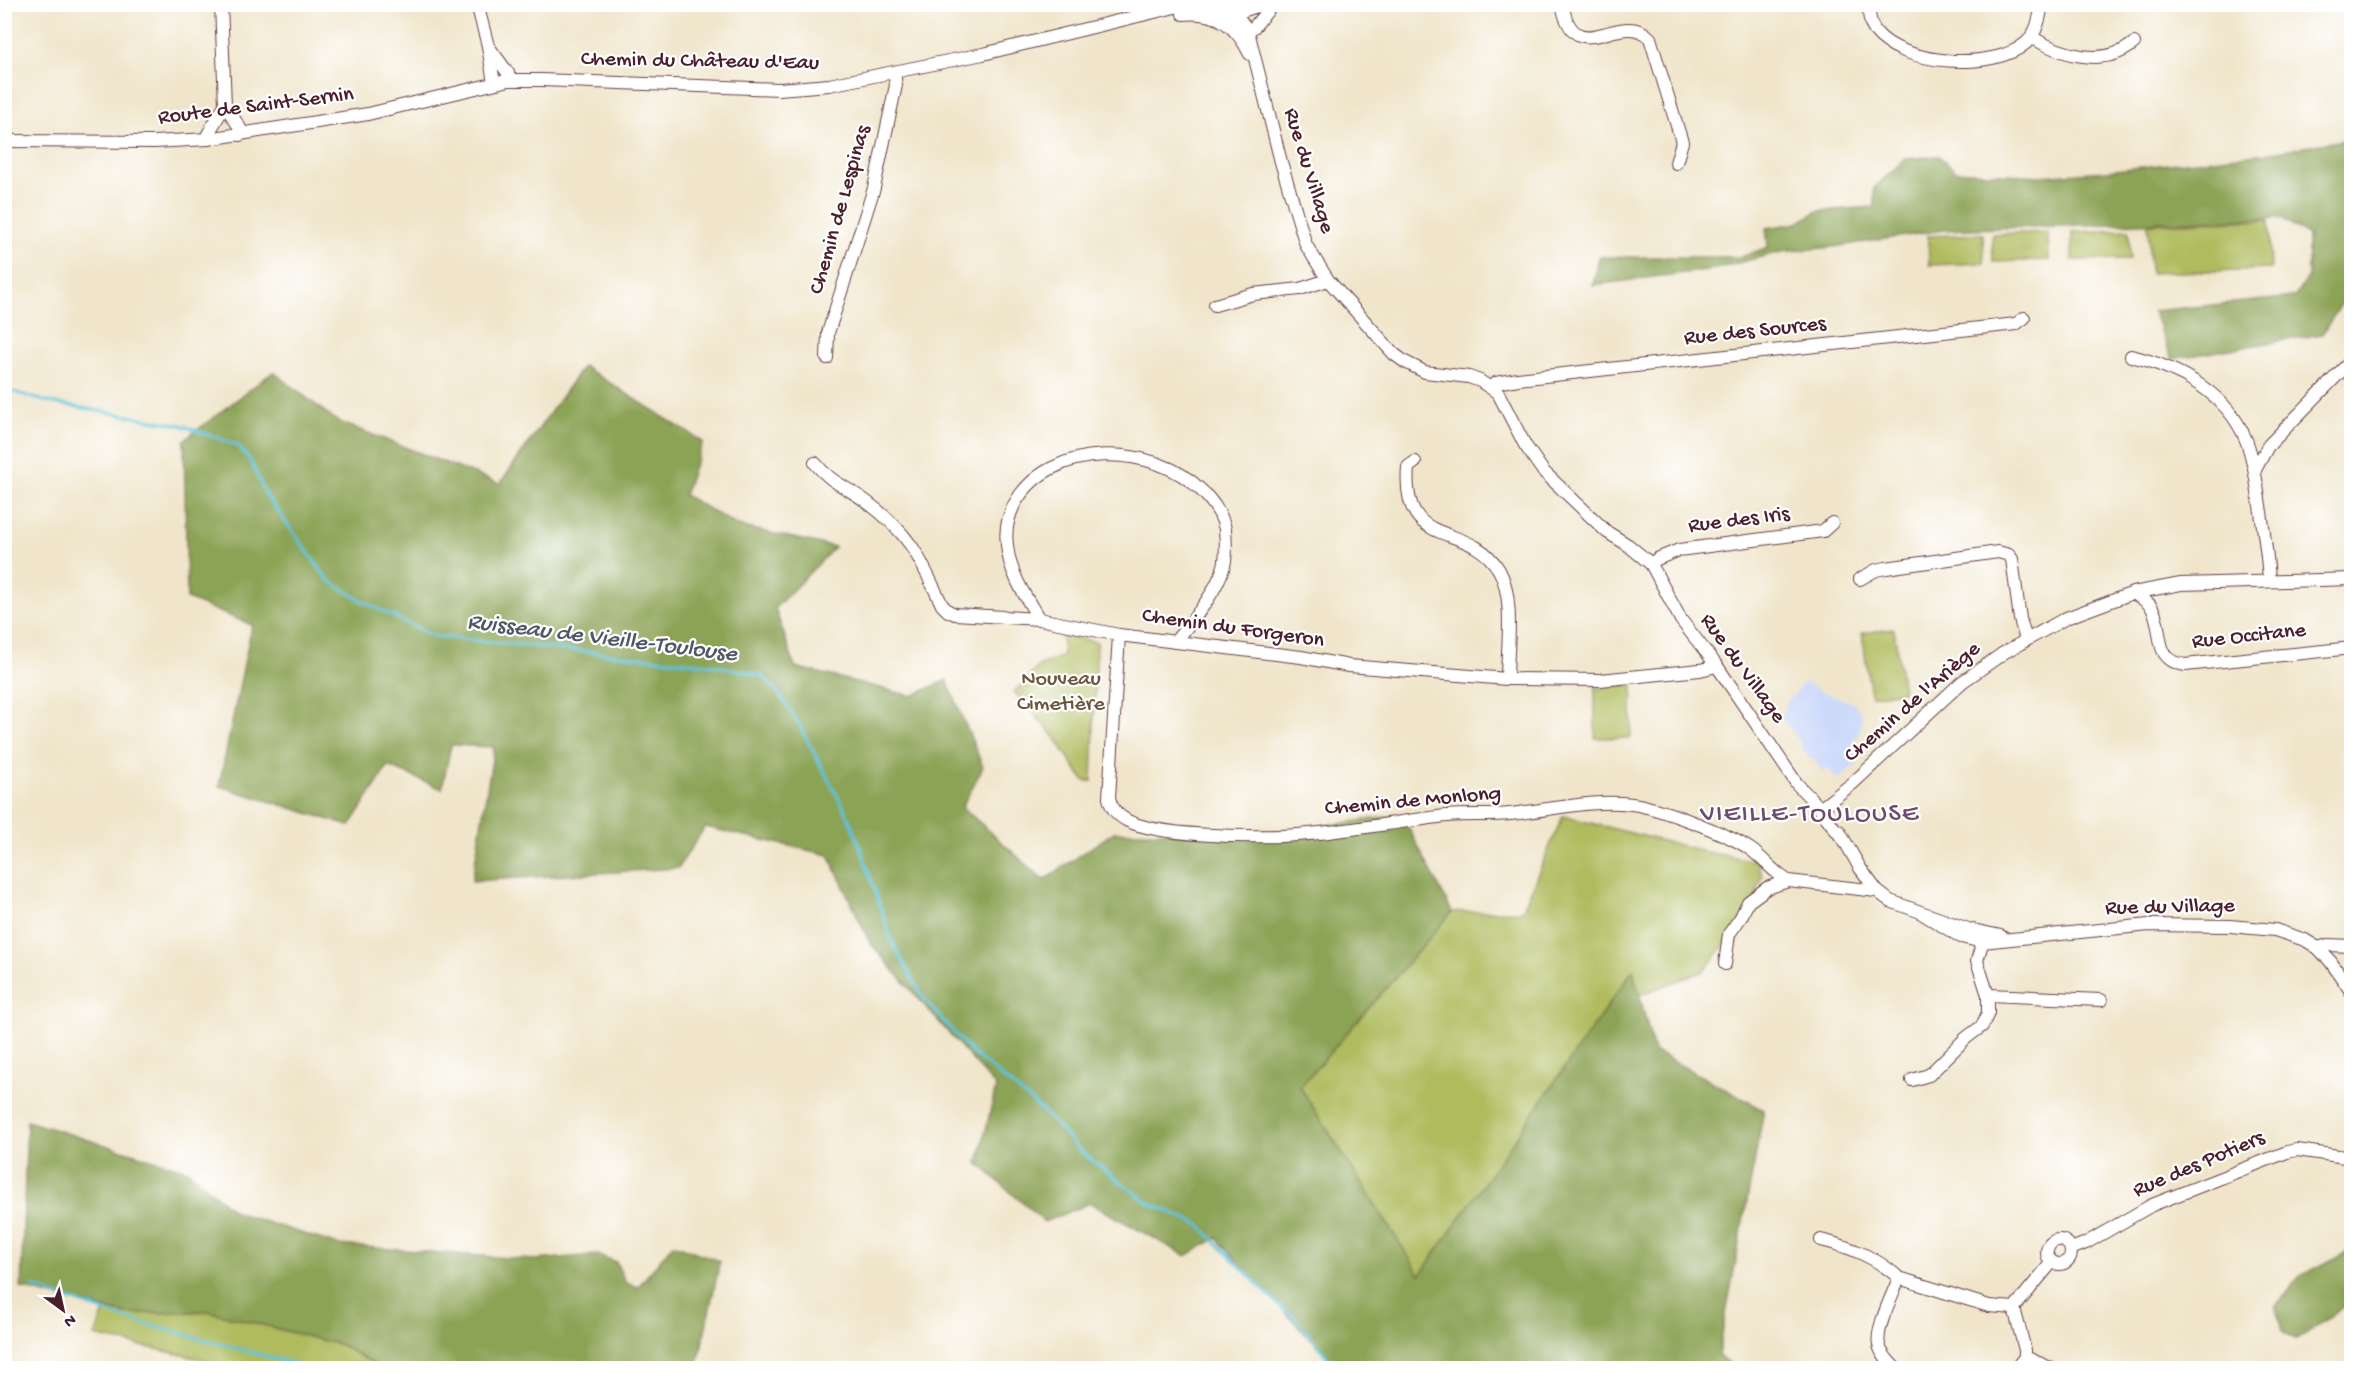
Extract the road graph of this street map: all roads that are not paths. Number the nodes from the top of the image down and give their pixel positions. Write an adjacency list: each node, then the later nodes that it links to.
1 (221, 4): 16 (street)
2 (477, 4): 12 (street)
3 (1263, 4): 9 (street)
4 (1273, 4): 9 (street)
5 (1562, 4): 20 (street)
6 (1869, 4): 10 (street)
7 (2041, 4): 10 (street)
8 (1183, 7): 9 (street, Chemin du Château d'Eau); 13 (street, Chemin du Château d'Eau)
9 (1239, 27): 21 (street, Rue du Village)
10 (2031, 37): 11 (street)
11 (2134, 43)
12 (488, 46): 14 (street); 15 (street)
13 (894, 73): 14 (street, Chemin du Château d'Eau); 25 (street, Chemin de Lespinas)
14 (509, 80): 15 (street, Route de Saint-Sernin)
15 (494, 83): 17 (street, Route de Saint-Sernin)
16 (225, 105): 17 (street); 18 (street)
17 (240, 135): 18 (street, Route de Saint-Sernin)
18 (208, 139): 19 (street, Route de Saint-Sernin)
19 (4, 141)
20 (1676, 163)
21 (1328, 280): 22 (street); 27 (street, Rue du Village)
22 (1215, 305)
23 (2024, 318): 27 (street, Rue des Sources)
24 (2132, 356): 28 (street)
25 (827, 358)
26 (2352, 360): 29 (street)
27 (1491, 387): 34 (street, Rue du Village)
28 (2247, 442): 29 (street); 32 (street)
29 (2268, 446): 32 (street)
30 (1415, 462): 47 (street)
31 (815, 463): 41 (street, Chemin du Forgeron)
32 (2255, 470): 37 (street)
33 (1832, 523): 34 (street, Rue des Iris)
34 (1653, 562): 46 (street, Rue du Village)
35 (1860, 579): 43 (street)
36 (2352, 579): 37 (street, Chemin de l'Ariège)
37 (2269, 581): 38 (street, Chemin de l'Ariège)
38 (2161, 587): 39 (street, Chemin de l'Ariège); 40 (street)
39 (2133, 594): 40 (street); 43 (street, Chemin de l'Ariège)
40 (2153, 610): 45 (street, Rue Occitane)
41 (1039, 619): 42 (street, Chemin du Forgeron); 44 (street)
42 (1119, 635): 44 (street, Chemin du Forgeron); 49 (street, Chemin de Monlong)
43 (2026, 640): 48 (street, Chemin de l'Ariège)
44 (1175, 642): 47 (street, Chemin du Forgeron)
45 (2352, 648)
46 (1717, 666): 47 (street, Chemin du Forgeron); 48 (street, Rue du Village)
47 (1507, 679)
48 (1822, 807): 50 (street, Rue du Village)
49 (1788, 881): 50 (street); 54 (street)
50 (1877, 891): 51 (street, Rue du Village)
51 (1983, 938): 53 (street, Rue du Village); 56 (street)
52 (2352, 946): 53 (street)
53 (2318, 948): 55 (street)
54 (1725, 964)
55 (2352, 993)
56 (1988, 995): 57 (street); 58 (street)
57 (2101, 1000)
58 (1912, 1080)
59 (2352, 1158): 61 (street, Rue des Potiers)
60 (1821, 1240): 63 (street)
61 (2071, 1249): 62 (street, Rue des Potiers); 62 (street)
62 (2052, 1262): 64 (street)
63 (1899, 1278): 64 (street); 66 (street)
64 (2014, 1308): 65 (street)
65 (2025, 1357): 67 (street); 68 (street)
66 (1894, 1368)
67 (2016, 1368)
68 (2050, 1368)

